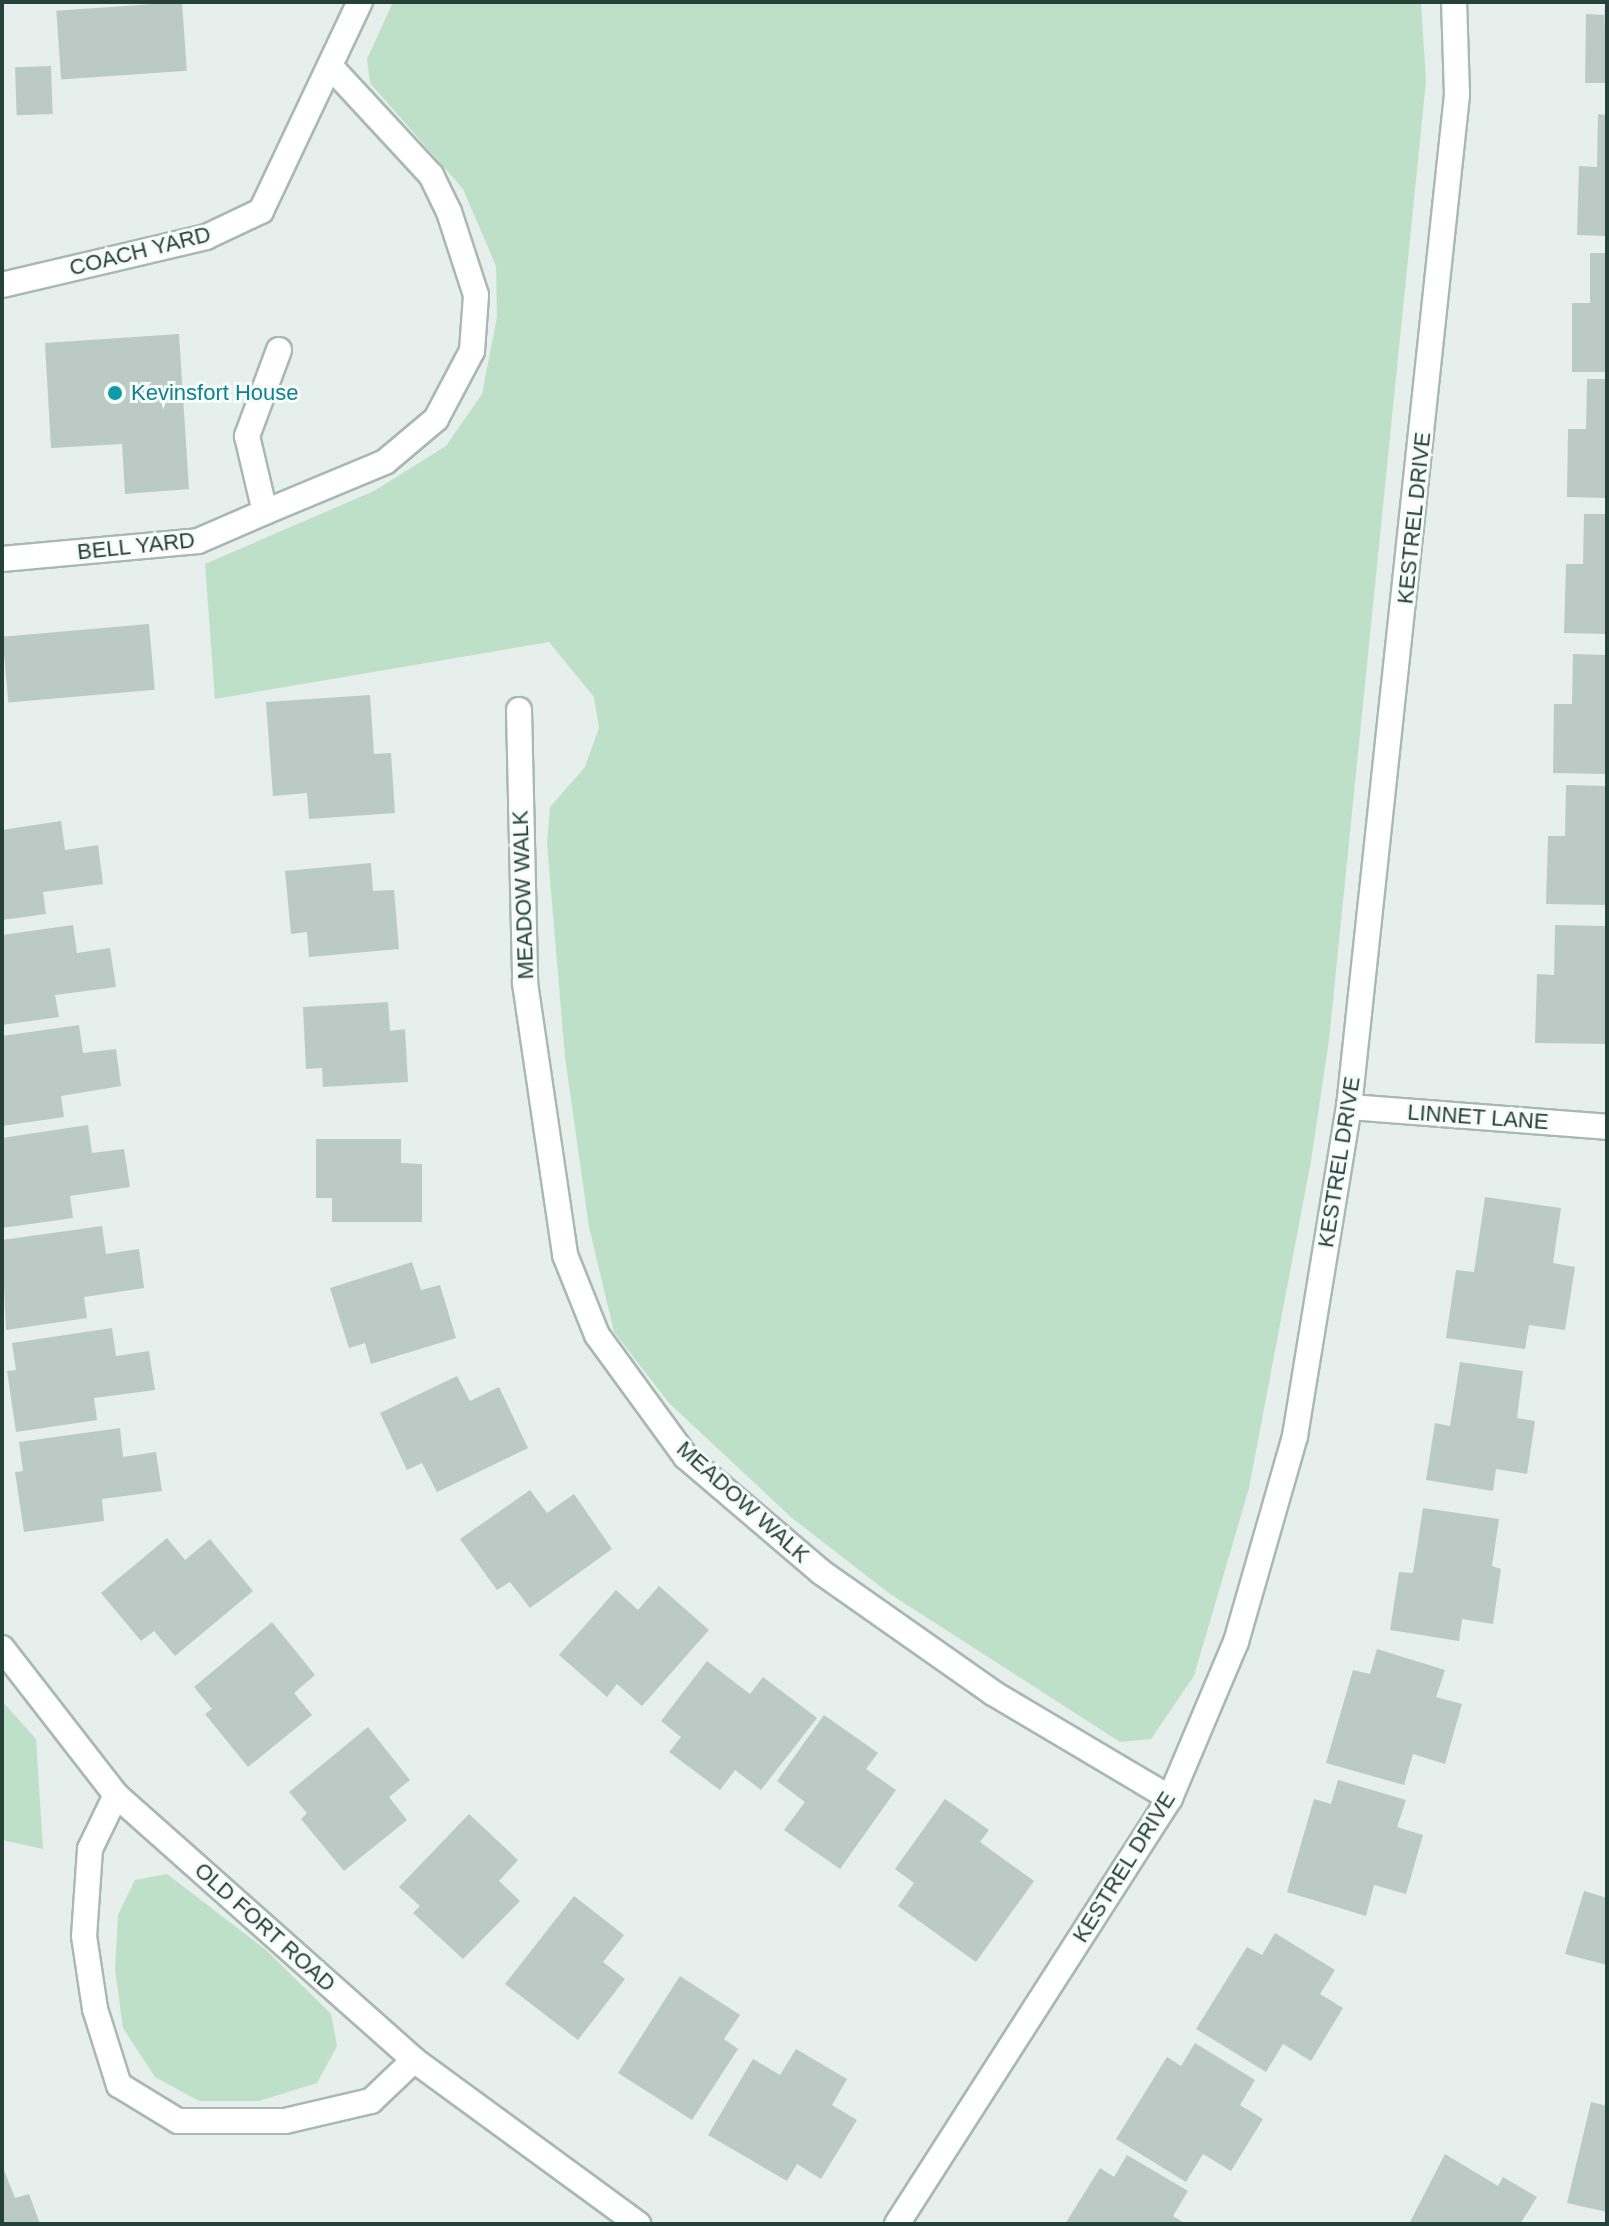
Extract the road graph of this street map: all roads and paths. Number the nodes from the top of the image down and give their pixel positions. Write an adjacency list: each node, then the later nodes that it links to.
1 (360, 2): 3 (street, COACH YARD)
2 (1454, 2): 9 (street, KESTREL DRIVE)
3 (332, 68): 4 (street, COACH YARD); 6 (street, BELL YARD)
4 (2, 285)
5 (279, 350): 6 (street)
6 (265, 512): 7 (street, BELL YARD)
7 (2, 559)
8 (519, 710): 13 (street, MEADOW WALK)
9 (1349, 1107): 10 (street, LINNET LANE); 13 (street, KESTREL DRIVE)
10 (1607, 1127)
11 (2, 1648): 12 (street, OLD FORT ROAD)
12 (116, 1795): 14 (street, OLD FORT ROAD); 14 (street)
13 (1170, 1798): 16 (street, KESTREL DRIVE)
14 (414, 2060): 15 (street, OLD FORT ROAD)
15 (638, 2224)
16 (897, 2224)

